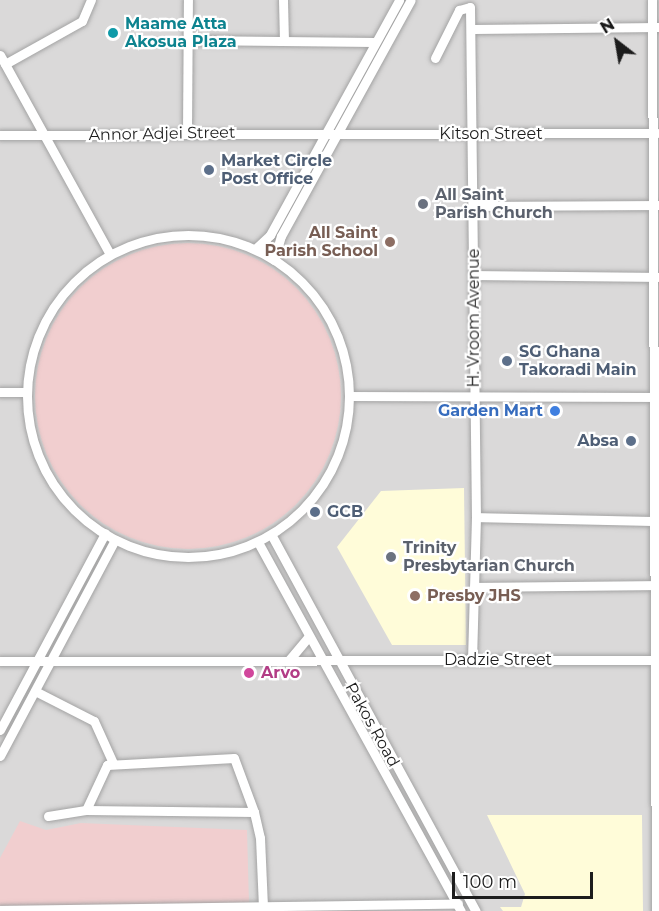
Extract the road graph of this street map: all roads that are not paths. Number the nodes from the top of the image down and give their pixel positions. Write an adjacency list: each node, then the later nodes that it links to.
1 (91, 0): 14 (street)
2 (188, 0): 9 (street)
3 (283, 0): 10 (street)
4 (399, 0): 11 (street)
5 (411, 0): 16 (street)
6 (652, 0): 7 (street)
7 (656, 27): 8 (street); 17 (street)
8 (473, 29): 13 (street, H. Vroom Avenue); 20 (street, H. Vroom Avenue)
9 (188, 40): 10 (street); 15 (street)
10 (284, 40): 11 (street)
11 (374, 42): 18 (street)
12 (0, 55): 14 (street)
13 (435, 58)
14 (5, 64): 21 (street)
15 (187, 133): 18 (street, Annor Adjei Street); 21 (street, Annor Adjei Street)
16 (338, 133): 18 (street, Kitson Street); 20 (street, Kitson Street); 26 (street)
17 (656, 133): 20 (street, Kitson Street); 22 (street)
18 (324, 134): 24 (street)
19 (0, 135): 21 (street, Annor Adjei Street)
20 (471, 135): 23 (street, H. Vroom Avenue)
21 (45, 136): 25 (street)
22 (657, 205): 23 (street); 28 (street)
23 (474, 206): 27 (street, H. Vroom Avenue)
24 (255, 249): 25 (street); 26 (street)
25 (110, 255): 30 (street)
26 (274, 260): 31 (street)
27 (474, 275): 28 (street); 32 (street, H. Vroom Avenue)
28 (658, 277): 33 (street)
29 (0, 392): 30 (street)
30 (26, 392): 36 (street)
31 (351, 396): 32 (street); 37 (street)
32 (475, 397): 33 (street); 34 (street, H. Vroom Avenue)
33 (657, 397): 35 (street)
34 (476, 517): 35 (street); 41 (street, H. Vroom Avenue)
35 (658, 521): 40 (street)
36 (105, 533): 38 (street); 43 (street)
37 (272, 536): 39 (street); 47 (street, Pakos Road)
38 (115, 540): 39 (street); 44 (street)
39 (259, 544): 42 (street, Pakos Road)
40 (657, 585): 41 (street); 49 (street)
41 (474, 587): 48 (street, H. Vroom Avenue)
42 (309, 636): 45 (street); 46 (street, Pakos Road)
43 (38, 660): 44 (street, Dadzie Street); 50 (street, Dadzie Street); 52 (street)
44 (52, 660): 45 (street, Dadzie Street); 51 (street)
45 (289, 660): 46 (street, Dadzie Street)
46 (322, 660): 47 (street, Dadzie Street); 59 (street, Pakos Road)
47 (336, 660): 48 (street, Dadzie Street); 61 (street, Pakos Road)
48 (472, 660): 49 (street, Dadzie Street)
49 (658, 660): 62 (street)
50 (0, 661)
51 (35, 691): 53 (street); 54 (street)
52 (0, 730)
53 (0, 756)
54 (113, 763): 55 (street); 56 (street)
55 (87, 810): 56 (street); 57 (street)
56 (254, 812): 58 (street)
57 (48, 816)
58 (263, 908): 59 (street); 60 (street)
59 (460, 908)
60 (0, 910)
61 (476, 911)
62 (656, 911)

